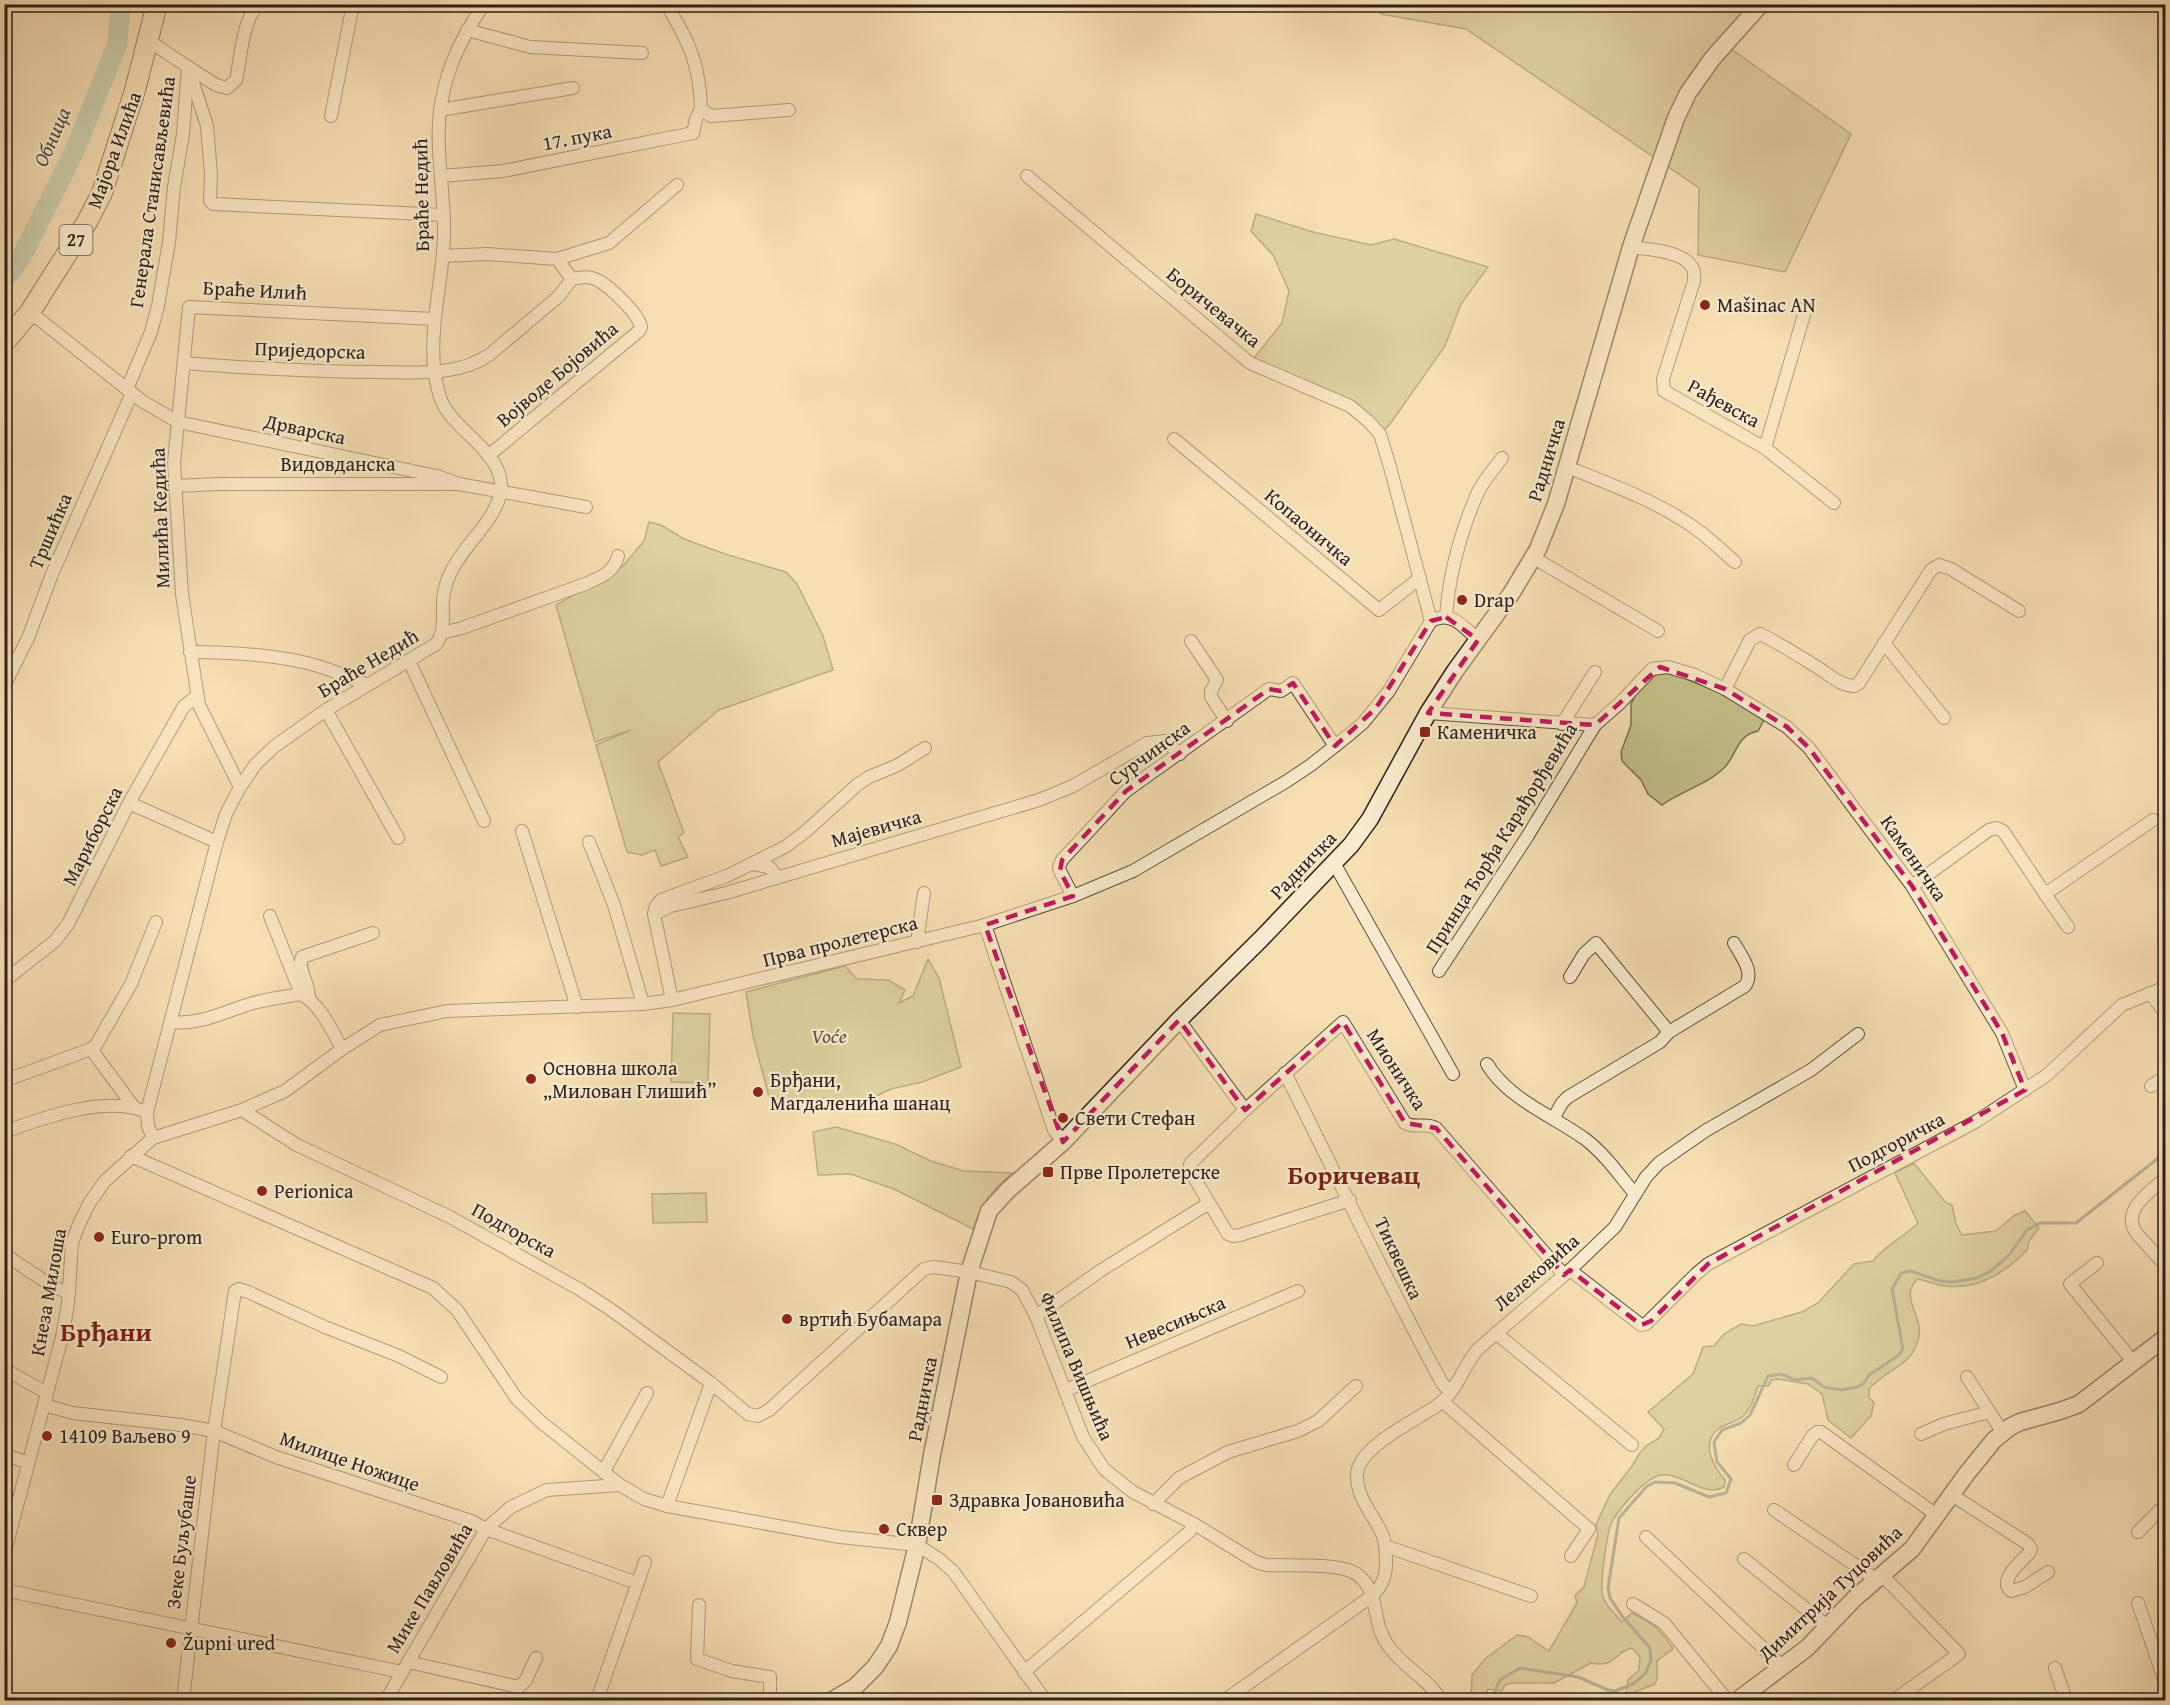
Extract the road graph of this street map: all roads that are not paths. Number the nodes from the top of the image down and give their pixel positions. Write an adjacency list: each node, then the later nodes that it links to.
1 (157, 4): 8 (main road, Мајора Илића / 27)
2 (259, 4): 10 (street)
3 (353, 4): 15 (street)
4 (484, 4): 7 (street, Браће Недић)
5 (666, 4): 12 (street)
6 (1761, 4): 20 (street, Радничка)
7 (467, 30): 9 (street); 13 (street, Браће Недић)
8 (149, 41): 10 (street); 25 (main road, Мајора Илића / 27)
9 (642, 53)
10 (188, 67): 19 (street); 30 (street, Генерала Станисављевића)
11 (573, 88): 13 (street)
12 (701, 109): 14 (street); 16 (street, 17. пука)
13 (440, 110): 16 (street, Браће Недић)
14 (789, 110)
15 (331, 116)
16 (441, 176): 19 (street, Браће Недић)
17 (1027, 176): 45 (street, Боричевачка)
18 (677, 186): 22 (street)
19 (444, 215): 21 (street, Браће Недић)
20 (1631, 247): 33 (street, Рађевска); 36 (street, Радничка)
21 (443, 256): 22 (street); 26 (street, Браће Недић)
22 (558, 259): 23 (street)
23 (572, 279): 29 (street); 34 (street, Војводе Бојовића)
24 (1806, 308): 33 (street)
25 (30, 312): 27 (main road, Мајора Илића / 27); 30 (street, Милића Кедића)
26 (434, 319): 28 (street, Браће Илић); 29 (street, Браће Недић)
27 (4, 343)
28 (184, 363): 29 (street, Приједорска); 31 (street, Браће Илић)
29 (434, 372): 34 (street, Браће Недић)
30 (129, 391): 31 (street, Милића Кедића); 58 (street, Тршићка)
31 (178, 422): 37 (street, Дрварска); 38 (street, Милића Кедића)
32 (1174, 439): 45 (street, Копаоничка)
33 (1765, 448): 40 (street, Рађевска)
34 (488, 456): 39 (street, Браће Недић)
35 (1502, 458): 47 (street)
36 (1567, 467): 43 (street, Радничка); 44 (street)
37 (459, 483): 38 (street, Видовданска); 39 (street, Видовданска)
38 (175, 486): 54 (street, Милића Кедића)
39 (501, 490): 41 (street, Видовданска); 50 (street, Браће Недић)
40 (1834, 503)
41 (586, 507)
42 (618, 556): 50 (street)
43 (1534, 558): 49 (street); 51 (street, Радничка)
44 (1735, 562)
45 (1420, 578): 48 (street, Боричевачка)
46 (2019, 611): 53 (street)
47 (1446, 617): 48 (street); 51 (street)
48 (1431, 621): 67 (street, Прва пролетерска)
49 (1659, 631)
50 (442, 633): 55 (street, Браће Недић)
51 (1478, 640): 62 (street, Радничка)
52 (1191, 641): 64 (street)
53 (1884, 643): 59 (street); 63 (street)
54 (190, 652): 57 (street); 60 (street, Милића Кедића)
55 (409, 661): 57 (street, Браће Недић); 73 (street)
56 (1595, 672): 65 (street)
57 (368, 685): 61 (street, Браће Недић)
58 (4, 686)
59 (1725, 689): 66 (street, Каменичка); 81 (street, Каменичка)
60 (196, 696): 70 (street, Милића Кедића); 71 (street, Мариборска)
61 (326, 711): 70 (street, Браће Недић); 75 (street)
62 (1428, 713): 65 (street); 78 (street, Радничка)
63 (1944, 718)
64 (1227, 721): 67 (street, Сурчинска); 69 (street, Сурчинска)
65 (1562, 724): 66 (street)
66 (1595, 725): 93 (street, Принца Ђорђа Карађорђевића)
67 (1335, 746): 84 (street, Прва пролетерска)
68 (925, 748): 79 (street)
69 (1180, 754): 80 (street, Мајевичка); 84 (street, Сурчинска)
70 (240, 787): 76 (street, Браће Недић)
71 (129, 803): 76 (street); 95 (street, Мариборска)
72 (2153, 820): 83 (street)
73 (484, 821)
74 (522, 831): 101 (street)
75 (398, 838)
76 (217, 842): 104 (street, Браће Недић)
77 (589, 842): 100 (street)
78 (1334, 863): 103 (street, Радничка); 111 (street)
79 (753, 864): 80 (street); 85 (street)
80 (778, 878): 85 (street, Мајевичка)
81 (1912, 886): 83 (street); 115 (street, Каменичка)
82 (924, 893): 91 (street)
83 (2045, 894): 89 (street)
84 (1073, 897): 88 (street, Прва пролетерска)
85 (654, 914): 99 (street)
86 (270, 916): 98 (street)
87 (156, 922): 107 (street)
88 (985, 925): 91 (street, Прва пролетерска); 123 (street)
89 (2068, 927)
90 (373, 933): 98 (street)
91 (917, 942): 99 (street, Прва пролетерска)
92 (1734, 943): 105 (street)
93 (1438, 971)
94 (1570, 977): 105 (street)
95 (4, 981)
96 (2166, 987): 97 (street, Подгоричка)
97 (2150, 993): 102 (street); 115 (street, Подгоричка)
98 (305, 996): 104 (street); 108 (street)
99 (672, 1000): 100 (street, Прва пролетерска)
100 (643, 1004): 101 (street, Прва пролетерска)
101 (577, 1007): 108 (street, Прва пролетерска)
102 (2166, 1014)
103 (1179, 1020): 118 (street); 123 (street, Радничка)
104 (172, 1022): 119 (street, Браће Недић)
105 (1669, 1032): 120 (street)
106 (1858, 1034): 126 (street, Лелековића)
107 (91, 1049): 113 (street); 116 (street)
108 (342, 1049): 117 (street, Прва пролетерска)
109 (1487, 1064): 120 (street)
110 (1285, 1073): 118 (street, Мионичка); 127 (street, Тиквешка); 133 (street, Мионичка)
111 (1453, 1074)
112 (2166, 1076): 114 (street)
113 (4, 1081)
114 (2151, 1086)
115 (2025, 1090): 137 (street, Подгоричка)
116 (133, 1106): 119 (street); 121 (street)
117 (242, 1110): 122 (street, Прва пролетерска); 144 (street, Подгорска)
118 (1245, 1110): 128 (street, Мионичка)
119 (147, 1112): 122 (street, Браће Недић)
120 (1553, 1119): 126 (street)
121 (4, 1132)
122 (153, 1138): 124 (street, Прва пролетерска)
123 (1063, 1142): 132 (street, Радничка)
124 (131, 1156): 135 (street, Кнеза Милоша); 159 (street)
125 (2166, 1178): 131 (street)
126 (1635, 1194): 133 (street, Лелековића)
127 (1350, 1200): 128 (street, Мионичка); 148 (street, Тиквешка)
128 (1209, 1203): 136 (street)
129 (4, 1254): 135 (street)
130 (2097, 1263): 140 (street)
131 (2166, 1266)
132 (969, 1272): 136 (street, Филипа Вишњића); 151 (street, Филипа Вишњића); 171 (street, Радничка)
133 (1567, 1273): 137 (street, Мионичка); 138 (street, Лелековића)
134 (1298, 1291): 146 (street, Невесињска)
135 (69, 1292): 149 (street, Кнеза Милоша)
136 (1036, 1316): 146 (street, Филипа Вишњића)
137 (1641, 1325)
138 (1496, 1332): 148 (street, Лелековића); 155 (street)
139 (2166, 1337): 140 (street, Димитрија Туцовића)
140 (2134, 1363): 153 (street, Димитрија Туцовића)
141 (4, 1369): 149 (street, Милице Ножице)
142 (441, 1377): 152 (street, Зеке Буљубаше)
143 (1967, 1377): 150 (street)
144 (711, 1383): 151 (street, Подгорска); 164 (street)
145 (1356, 1386): 162 (street)
146 (1066, 1390): 162 (street, Филипа Вишњића)
147 (647, 1393): 159 (street)
148 (1446, 1396): 172 (street, Лелековића); 174 (street, Тиквешка)
149 (46, 1399): 152 (street, Милице Ножице); 157 (street, Кнеза Милоша)
150 (1989, 1412): 153 (street); 154 (street)
151 (748, 1414)
152 (214, 1431): 168 (street, Милице Ножице); 187 (street, Зеке Буљубаше)
153 (2003, 1433): 161 (street, Димитрија Туцовића)
154 (1921, 1434)
155 (1632, 1445)
156 (4, 1454): 157 (street)
157 (28, 1462): 173 (street, Кнеза Милоша)
158 (1794, 1465): 166 (street)
159 (604, 1471): 160 (street)
160 (620, 1485): 164 (street); 168 (street, Мике Павловића)
161 (1952, 1495): 166 (street, Димитрија Туцовића); 177 (street)
162 (1153, 1504): 167 (street, Филипа Вишњића)
163 (2166, 1504): 169 (street)
164 (667, 1506): 171 (street)
165 (1774, 1510): 178 (street)
166 (1938, 1516): 178 (street, Димитрија Туцовића)
167 (1194, 1524): 181 (street, Филипа Вишњића); 192 (street)
168 (486, 1529): 179 (street, Милице Ножице); 189 (street, Мике Павловића)
169 (2138, 1532)
170 (1646, 1537): 190 (street)
171 (917, 1545): 192 (street); 194 (street, Радничка)
172 (1385, 1546): 181 (street, Лелековића); 182 (street)
173 (4, 1555)
174 (1571, 1556)
175 (1744, 1559): 186 (street)
176 (645, 1562): 179 (street)
177 (2048, 1572)
178 (1880, 1578): 186 (street, Димитрија Туцовића); 204 (street)
179 (637, 1583): 197 (street)
180 (4, 1590): 187 (street)
181 (1372, 1596): 200 (street); 201 (street, Филипа Вишњића)
182 (1531, 1596)
183 (2138, 1603): 193 (street)
184 (1633, 1604): 202 (street)
185 (699, 1605): 198 (street)
186 (1827, 1626): 190 (street, Димитрија Туцовића)
187 (191, 1629): 189 (street); 195 (street, Зеке Буљубаше)
188 (536, 1658): 189 (street)
189 (405, 1667): 196 (street, Мике Павловића)
190 (1784, 1668): 203 (street, Димитрија Туцовића)
191 (2055, 1668): 205 (street)
192 (1024, 1672): 199 (street)
193 (2166, 1685)
194 (841, 1699)
195 (183, 1701)
196 (386, 1701)
197 (597, 1701)
198 (770, 1701)
199 (1046, 1701)
200 (1226, 1701)
201 (1441, 1701)
202 (1727, 1701)
203 (1738, 1701)
204 (1894, 1701)
205 (2066, 1701)

